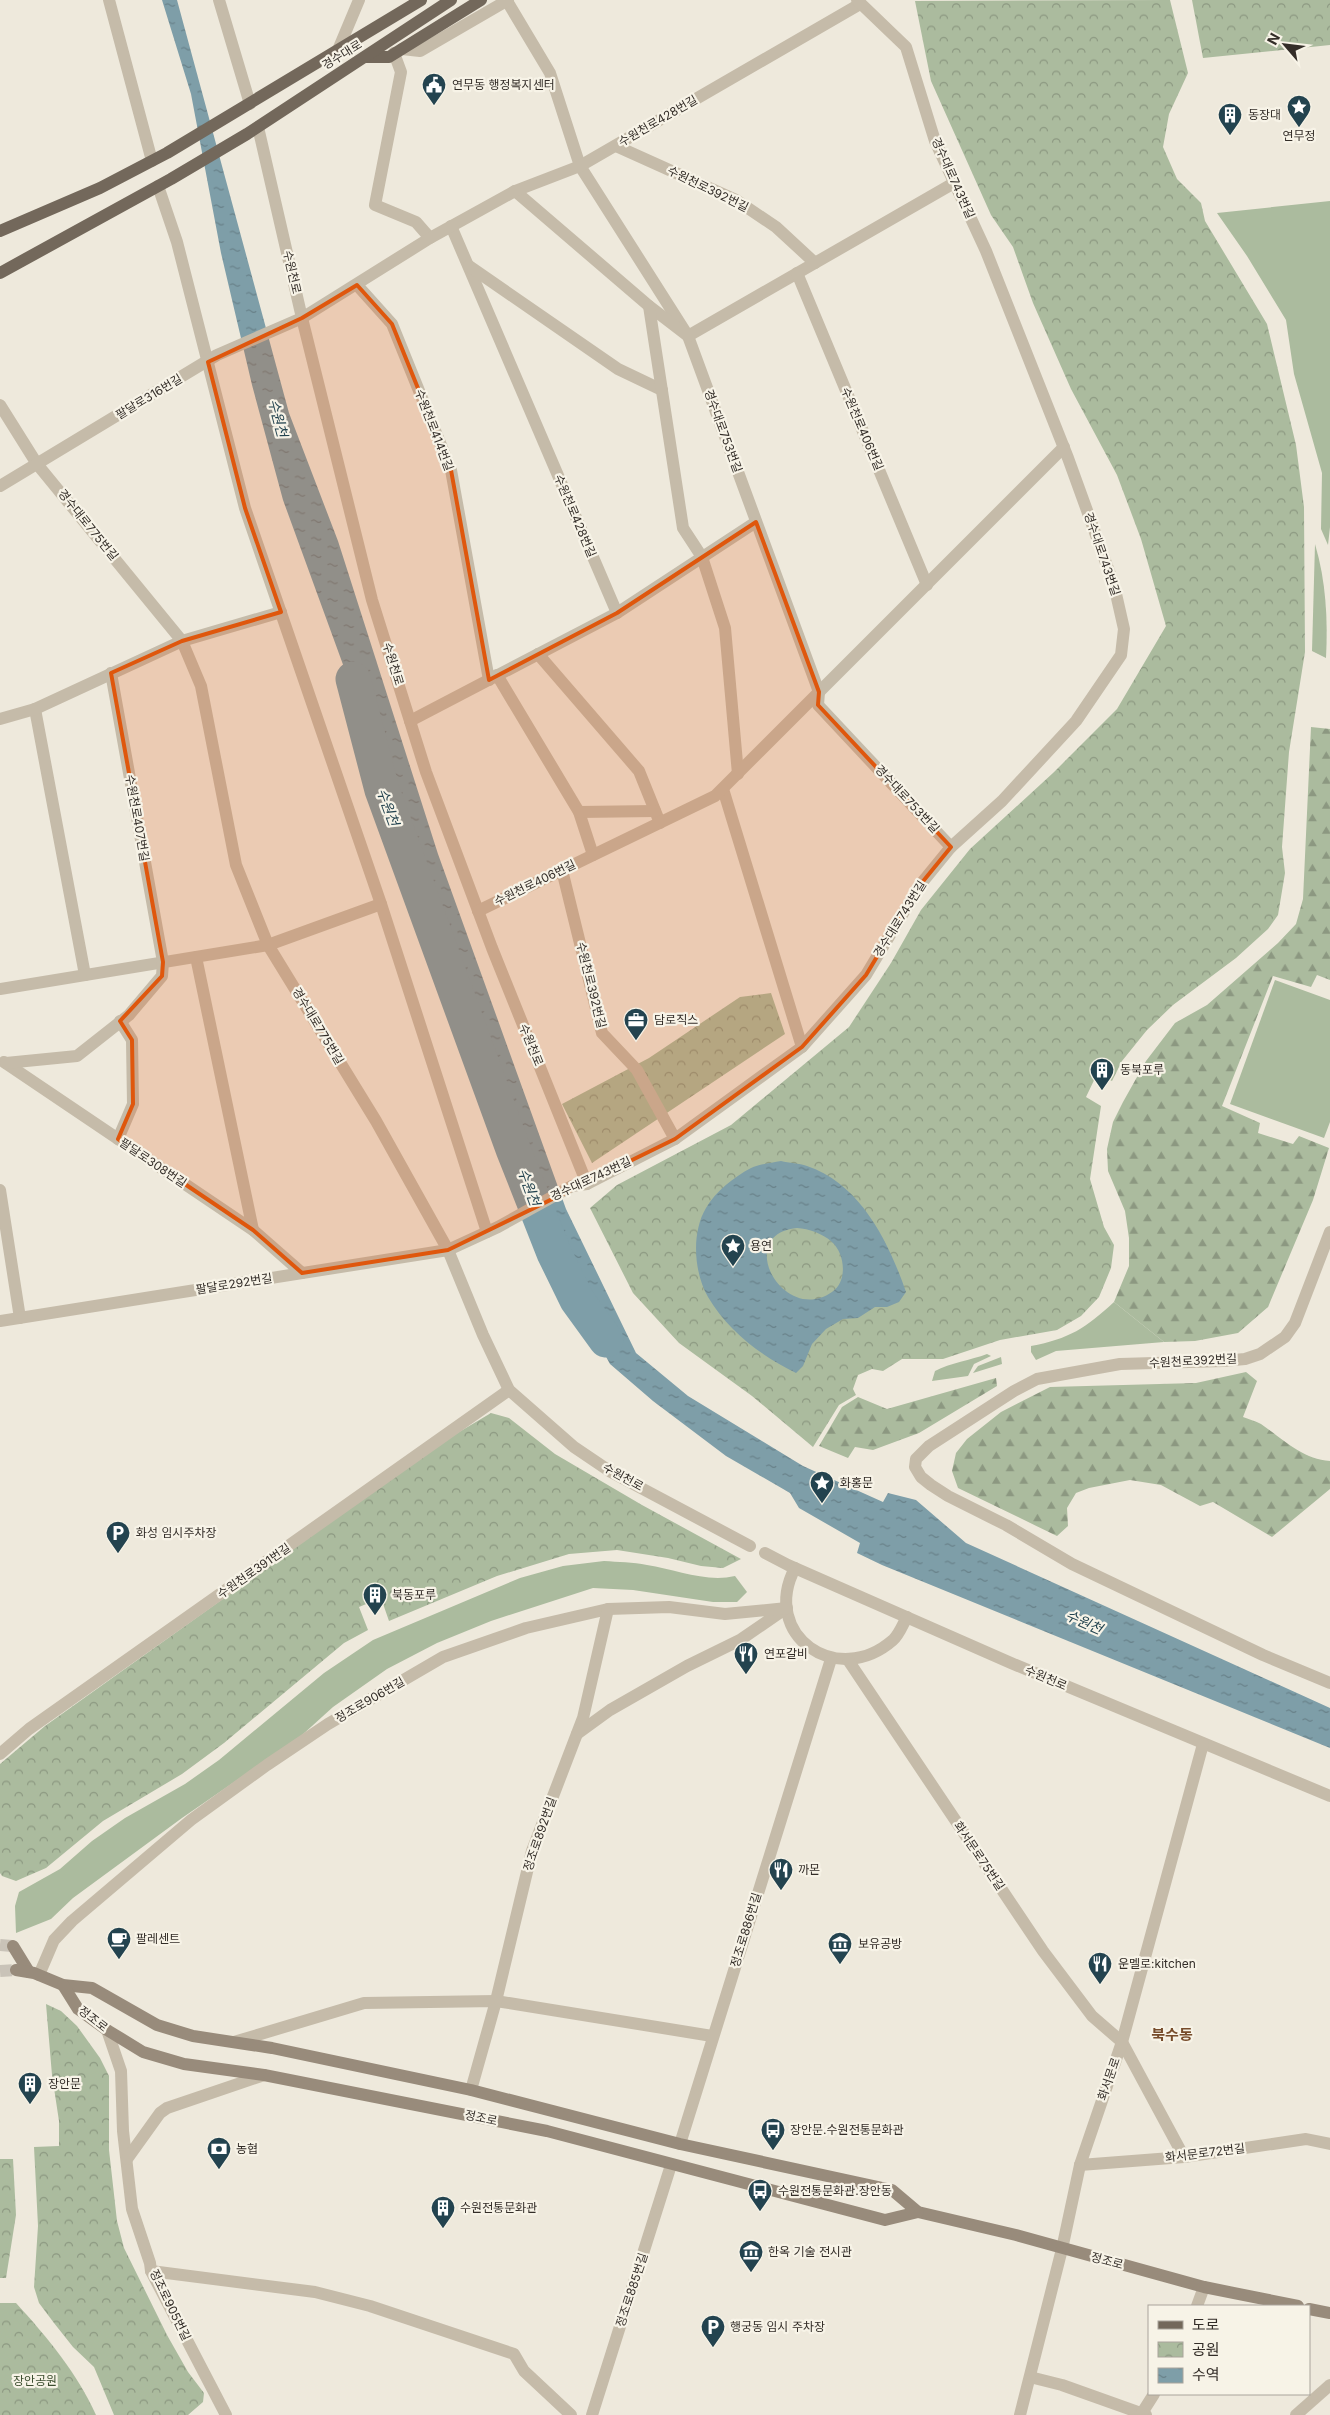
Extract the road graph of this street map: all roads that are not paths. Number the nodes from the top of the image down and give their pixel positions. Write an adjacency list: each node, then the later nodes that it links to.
1 (109, 0): 15 (street)
2 (219, 0): 12 (street)
3 (359, 0): 9 (street)
4 (421, 0): 9 (main road, 경수대로)
5 (451, 0): 11 (main road, 경수대로)
6 (481, 0): 10 (main road)
7 (508, 0): 10 (street); 16 (street, 경수대로753번길)
8 (858, 2): 14 (street, 수원천로428번길); 17 (street, 경수대로743번길)
9 (338, 50): 12 (main road, 경수대로)
10 (398, 51): 11 (main road); 22 (street)
11 (364, 57): 13 (main road, 경수대로)
12 (246, 107): 15 (main road, 경수대로)
13 (252, 130): 18 (main road, 경수대로); 29 (street, 수원천로)
14 (616, 146): 16 (street, 수원천로428번길); 23 (street, 수원천로392번길)
15 (152, 162): 21 (main road)
16 (580, 166): 19 (street, 수원천로428번길); 30 (street, 경수대로753번길)
17 (954, 183): 23 (street); 34 (street, 경수대로743번길)
18 (158, 186): 25 (main road); 31 (street)
19 (514, 191): 20 (street, 수원천로428번길); 28 (street)
20 (451, 226): 22 (street, 수원천로428번길); 24 (street, 수원천로428번길)
21 (0, 231)
22 (430, 238): 27 (street, 수원천로428번길)
23 (815, 263): 26 (street)
24 (469, 266): 32 (street); 41 (street, 수원천로428번길)
25 (0, 274)
26 (797, 274): 30 (street); 39 (street, 수원천로406번길)
27 (357, 285): 29 (street, 수원천로428번길); 45 (street, 수원천로414번길)
28 (649, 306): 30 (street); 32 (street)
29 (299, 319): 31 (street, 팔달로316번길); 49 (street, 수원천로)
30 (688, 336): 37 (street, 경수대로753번길)
31 (213, 359): 35 (street, 팔달로316번길); 40 (street)
32 (662, 390): 38 (street)
33 (0, 405): 35 (street, 경수대로775번길)
34 (1064, 447): 39 (street, 수원천로406번길); 54 (street, 경수대로743번길)
35 (37, 464): 36 (street, 팔달로316번길); 42 (street, 경수대로775번길)
36 (0, 486)
37 (756, 522): 38 (street); 46 (street, 경수대로753번길)
38 (702, 557): 41 (street); 50 (street)
39 (927, 584): 46 (street, 수원천로406번길)
40 (281, 612): 42 (street); 57 (street)
41 (617, 613): 43 (street)
42 (182, 641): 44 (street); 59 (street, 경수대로775번길)
43 (538, 654): 45 (street); 53 (street)
44 (112, 673): 47 (street); 61 (street, 수원천로407번길)
45 (493, 678): 49 (street); 52 (street, 수원천로414번길)
46 (819, 692): 50 (street, 수원천로406번길); 54 (street, 경수대로753번길)
47 (35, 709): 48 (street); 62 (street)
48 (0, 719)
49 (410, 721): 58 (street, 수원천로)
50 (738, 774): 51 (street, 수원천로406번길)
51 (723, 789): 53 (street, 수원천로406번길); 65 (street)
52 (579, 812): 53 (street, 수원천로406번길); 55 (street)
53 (657, 817): 55 (street, 수원천로406번길)
54 (951, 847): 65 (street, 경수대로743번길)
55 (593, 855): 56 (street, 수원천로406번길)
56 (562, 870): 58 (street, 수원천로406번길); 67 (street, 수원천로392번길)
57 (381, 904): 59 (street); 71 (street)
58 (478, 911): 69 (street, 수원천로)
59 (268, 945): 60 (street); 74 (street, 경수대로775번길)
60 (196, 957): 61 (street); 72 (street)
61 (162, 962): 62 (street); 64 (street)
62 (85, 975): 63 (street)
63 (0, 988)
64 (120, 1022): 66 (street); 68 (street)
65 (802, 1047): 67 (street, 경수대로743번길)
66 (3, 1061): 68 (street, 팔달로308번길)
67 (675, 1138): 69 (street, 경수대로743번길)
68 (118, 1139): 72 (street, 팔달로308번길)
69 (587, 1184): 71 (street, 경수대로743번길)
70 (0, 1190): 76 (street)
71 (492, 1229): 74 (street, 경수대로743번길)
72 (253, 1230): 75 (street, 팔달로308번길)
73 (1330, 1232): 87 (street, 수원천로392번길)
74 (448, 1250): 75 (street, 팔달로292번길); 78 (street, 경수대로775번길)
75 (302, 1273): 76 (street, 팔달로292번길)
76 (20, 1318): 77 (street, 팔달로292번길)
77 (0, 1321)
78 (509, 1390): 79 (street, 수원천로); 90 (street, 수원천로391번길)
79 (750, 1546)
80 (765, 1553): 81 (street, 수원천로)
81 (796, 1568): 82 (street); 84 (street, 수원천로)
82 (787, 1608): 83 (street, 정조로906번길); 85 (street); 88 (street)
83 (608, 1609): 88 (street, 정조로892번길); 94 (street, 정조로906번길)
84 (906, 1617): 86 (street); 89 (street, 수원천로)
85 (831, 1659): 86 (street); 98 (street, 정조로886번길)
86 (848, 1660): 100 (street, 화서문로75번길)
87 (1330, 1683)
88 (577, 1734): 96 (street, 정조로892번길)
89 (1203, 1744): 91 (street, 수원천로); 100 (street, 화서문로)
90 (0, 1754)
91 (1330, 1796)
92 (12, 1946): 94 (street)
93 (16, 1970): 94 (street, 정조로)
94 (34, 1973): 95 (street, 정조로)
95 (63, 1985): 97 (street, 정조로); 99 (street, 정조로)
96 (496, 2001): 98 (street); 99 (street); 102 (street, 정조로892번길)
97 (107, 2030): 101 (street, 정조로); 106 (street, 정조로905번길)
98 (712, 2036): 103 (street, 정조로886번길)
99 (234, 2042): 102 (street, 정조로)
100 (1122, 2042): 105 (street); 108 (street, 화서문로)
101 (264, 2075): 106 (street); 107 (street, 정조로)
102 (471, 2090): 103 (street, 정조로)
103 (680, 2144): 109 (street, 정조로)
104 (1330, 2144): 105 (street, 화서문로72번길)
105 (1184, 2157): 108 (street, 화서문로72번길)
106 (127, 2159): 111 (street, 정조로905번길)
107 (671, 2165): 109 (street, 정조로); 123 (street, 정조로885번길)
108 (1080, 2165): 110 (street, 화서문로)
109 (918, 2212): 110 (street, 정조로)
110 (1062, 2249): 112 (street, 정조로); 117 (street, 화서문로)
111 (150, 2271): 121 (street, 정조로905번길); 122 (street)
112 (1204, 2287): 113 (street); 114 (street, 정조로)
113 (1197, 2305)
114 (1293, 2305)
115 (1310, 2308): 116 (street)
116 (1330, 2313)
117 (1030, 2377): 120 (street); 124 (street, 화서문로)
118 (1330, 2385): 125 (street)
119 (1154, 2395): 120 (street)
120 (1144, 2414)
121 (226, 2415)
122 (571, 2415)
123 (592, 2415)
124 (1020, 2415)
125 (1296, 2415)

